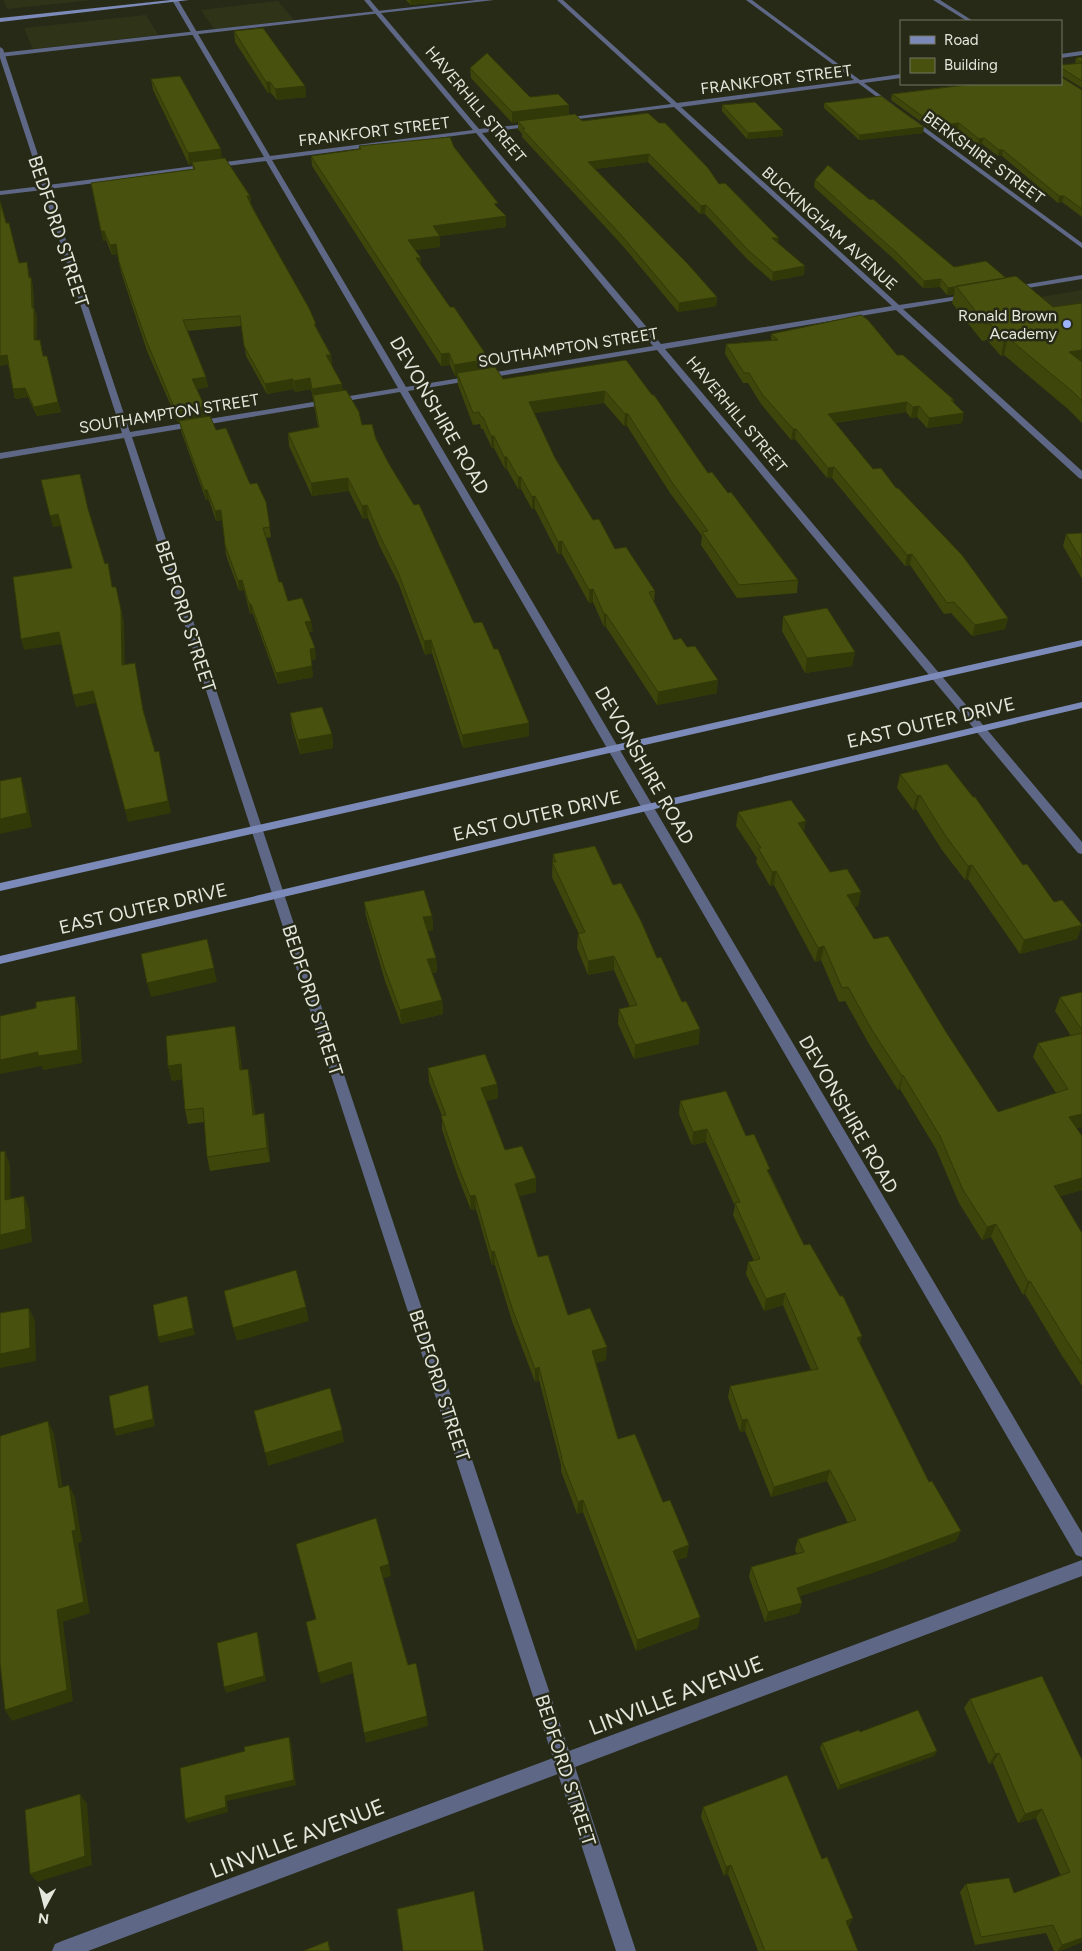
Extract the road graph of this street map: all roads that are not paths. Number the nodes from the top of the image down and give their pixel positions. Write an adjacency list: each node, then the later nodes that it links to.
1 (186, 0): 7 (street)
2 (367, 0): 8 (street, HAVERHILL STREET)
3 (491, 0): 8 (street)
4 (560, 0): 17 (street, BUCKINGHAM AVENUE)
5 (750, 0): 16 (street, BERKSHIRE STREET)
6 (936, 0): 10 (street)
7 (175, 1): 9 (street); 11 (street, DEVONSHIRE ROAD)
8 (378, 12): 11 (street); 22 (street, HAVERHILL STREET)
9 (0, 20)
10 (968, 20)
11 (194, 33): 12 (street); 23 (street, DEVONSHIRE ROAD)
12 (1, 53): 24 (street, BEDFORD STREET)
13 (1082, 53): 14 (street)
14 (1062, 56)
15 (900, 76): 16 (street, FRANKFORT STREET)
16 (859, 82): 17 (street, FRANKFORT STREET); 18 (street, BERKSHIRE STREET)
17 (675, 106): 20 (street, FRANKFORT STREET); 30 (street, BUCKINGHAM AVENUE)
18 (899, 111)
19 (907, 117): 26 (street, BERKSHIRE STREET)
20 (557, 121)
21 (537, 124): 22 (street, FRANKFORT STREET)
22 (478, 132): 23 (street, FRANKFORT STREET); 31 (street, HAVERHILL STREET)
23 (268, 159): 24 (street, FRANKFORT STREET); 32 (street, DEVONSHIRE ROAD)
24 (45, 188): 25 (street, FRANKFORT STREET); 33 (street, BEDFORD STREET)
25 (0, 194)
26 (1082, 246)
27 (1082, 277): 28 (street)
28 (1004, 290)
29 (975, 295): 30 (street, SOUTHAMPTON STREET)
30 (897, 308): 31 (street, SOUTHAMPTON STREET); 35 (street, BUCKINGHAM AVENUE)
31 (659, 347): 32 (street, SOUTHAMPTON STREET); 37 (street, HAVERHILL STREET)
32 (403, 390): 33 (street, SOUTHAMPTON STREET); 40 (street, DEVONSHIRE ROAD)
33 (127, 435): 34 (street, SOUTHAMPTON STREET); 42 (street, BEDFORD STREET)
34 (0, 456)
35 (1082, 476)
36 (1082, 643): 37 (street)
37 (936, 676): 39 (street, HAVERHILL STREET); 40 (street)
38 (1082, 705): 39 (street, EAST OUTER DRIVE)
39 (980, 729): 41 (street, EAST OUTER DRIVE); 43 (street, HAVERHILL STREET)
40 (614, 749): 41 (street, DEVONSHIRE ROAD); 42 (street)
41 (648, 807): 45 (street, EAST OUTER DRIVE); 47 (street, DEVONSHIRE ROAD)
42 (256, 830): 44 (street); 45 (street, BEDFORD STREET)
43 (1082, 850)
44 (0, 887)
45 (278, 894): 46 (street, EAST OUTER DRIVE); 49 (street, BEDFORD STREET)
46 (0, 960)
47 (1082, 1549)
48 (1082, 1568): 49 (street, LINVILLE AVENUE)
49 (564, 1763): 50 (street, LINVILLE AVENUE); 51 (street, BEDFORD STREET)
50 (62, 1951)
51 (626, 1951)

